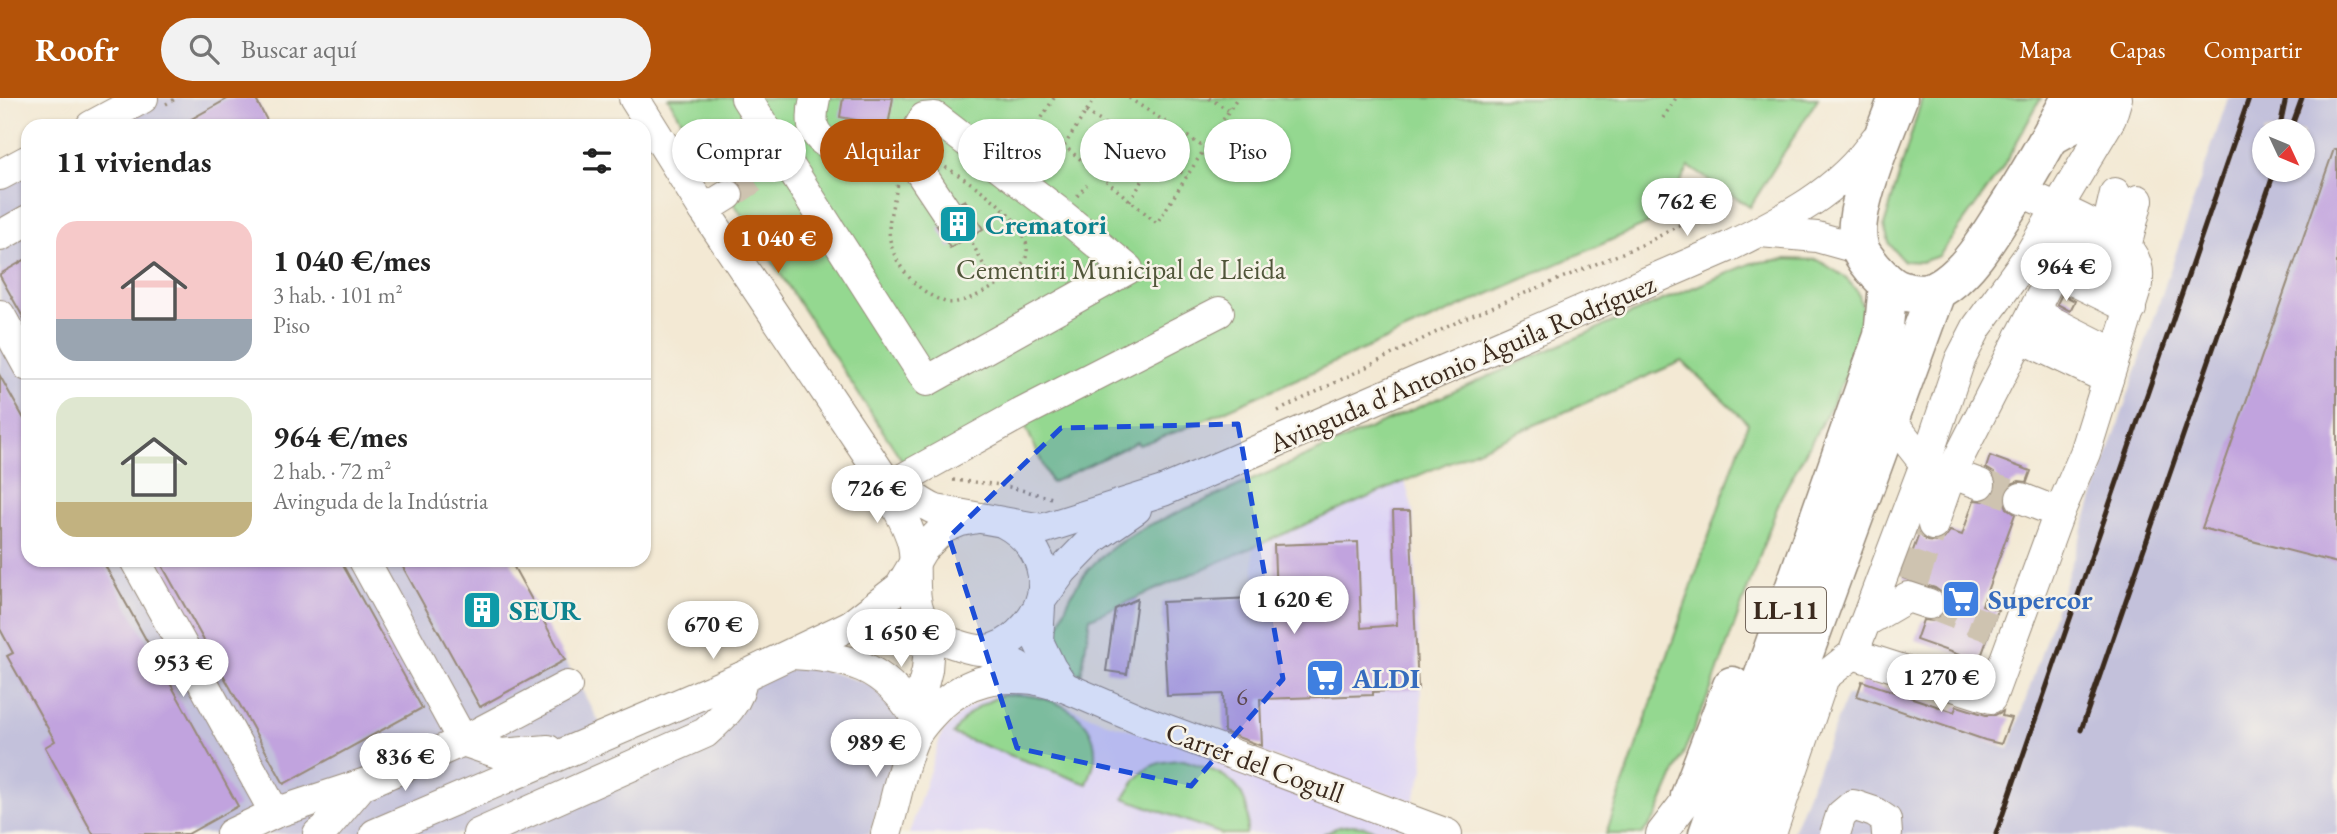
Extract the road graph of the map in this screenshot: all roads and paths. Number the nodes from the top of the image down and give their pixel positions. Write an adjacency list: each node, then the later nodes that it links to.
1 (634, 98): 18 (street)
2 (746, 98): 20 (street)
3 (1054, 98): 21 (path)
4 (1129, 98): 27 (path)
5 (1209, 98): 13 (path)
6 (1237, 98): 13 (path)
7 (1676, 98): 16 (path)
8 (2071, 98): 25 (main road, LL-11)
9 (2109, 98): 25 (main road)
10 (2117, 98): 48 (street)
11 (1093, 99): 15 (path)
12 (1895, 107): 45 (street, Avinguda d'Antonio Águila Rodríguez); 49 (main road)
13 (1229, 111): 23 (path)
14 (130, 112): 17 (street)
15 (1086, 112): 22 (path); 26 (path)
16 (1663, 118)
17 (110, 119)
18 (651, 119)
19 (651, 119): 65 (street)
20 (758, 119)
21 (1041, 119)
22 (1097, 119)
23 (1224, 119)
24 (944, 123): 34 (street)
25 (2051, 136): 39 (main road, LL-11)
26 (1066, 143)
27 (1204, 147)
28 (1066, 148): 30 (path)
29 (1204, 150): 32 (path)
30 (1080, 159)
31 (21, 164): 33 (street)
32 (1190, 171)
33 (0, 175)
34 (798, 182)
35 (927, 182): 42 (street)
36 (1108, 182): 41 (path)
37 (1142, 182): 41 (path)
38 (1183, 182): 41 (path)
39 (2019, 191): 48 (street); 52 (main road, LL-11)
40 (2126, 197): 48 (street)
41 (1130, 201)
42 (946, 211)
43 (1724, 221): 62 (path)
44 (21, 224): 46 (street)
45 (1760, 232): 49 (street, Avinguda d'Antonio Águila Rodríguez); 67 (street, Avinguda d'Antonio Águila Rodríguez)
46 (0, 236)
47 (969, 237): 50 (path)
48 (2079, 240): 53 (street); 53 (street); 56 (street); 58 (street)
49 (1860, 249): 51 (main road)
50 (995, 285)
51 (1888, 285): 52 (main road); 61 (main road, LL-11)
52 (1936, 292): 63 (main road, LL-11)
53 (2134, 296): 59 (street)
54 (1219, 312): 65 (street)
55 (0, 316): 57 (street)
56 (2030, 318): 59 (street); 59 (street); 60 (street)
57 (21, 354)
58 (1960, 360): 60 (street); 64 (street)
59 (2114, 360): 70 (street)
60 (2001, 375): 64 (street)
61 (1864, 387): 92 (main road); 103 (main road, LL-11)
62 (1277, 412)
63 (1889, 418): 64 (street); 104 (main road, LL-11)
64 (1938, 469): 66 (street); 72 (street); 78 (street)
65 (897, 478): 68 (path); 71 (street); 73 (street)
66 (1980, 484)
67 (1163, 491): 71 (street, Avinguda d'Antonio Águila Rodríguez); 77 (street, Avinguda d'Antonio Águila Rodríguez)
68 (1055, 498)
69 (2021, 498): 70 (street)
70 (2059, 513): 83 (street)
71 (990, 520): 73 (street, Avinguda d'Antonio Águila Rodríguez); 77 (street)
72 (1933, 525)
73 (916, 563): 79 (street, Avinguda d'Antonio Águila Rodríguez); 80 (street)
74 (139, 567): 94 (street)
75 (369, 567): 88 (street)
76 (1916, 594): 78 (street)
77 (1041, 601): 81 (street, Avinguda d'Antonio Águila Rodríguez); 85 (street)
78 (1867, 621): 83 (street)
79 (851, 625): 80 (street, Avinguda d'Antonio Águila Rodríguez); 82 (street, Avinguda d'Antonio Águila Rodríguez)
80 (930, 630): 81 (street, Avinguda d'Antonio Águila Rodríguez); 87 (street)
81 (985, 650): 85 (street, Carrer del Cogull); 87 (street)
82 (788, 654): 84 (street, Avinguda d'Antonio Águila Rodríguez); 87 (street)
83 (1853, 654): 105 (street)
84 (741, 677): 89 (street, Avinguda d'Antonio Águila Rodríguez); 98 (street)
85 (1051, 683): 87 (street); 100 (street, Carrer del Cogull)
86 (567, 686): 88 (street)
87 (917, 727): 99 (street)
88 (463, 741): 89 (street); 90 (street)
89 (576, 747): 93 (street, Avinguda d'Antonio Águila Rodríguez)
90 (421, 760): 91 (street); 93 (street)
91 (366, 783): 94 (street); 96 (street); 97 (street)
92 (1690, 796): 101 (street); 102 (street)
93 (455, 800): 97 (street, Avinguda d'Antonio Águila Rodríguez)
94 (275, 813): 95 (street)
95 (232, 834)
96 (318, 834)
97 (373, 834)
98 (478, 834)
99 (886, 834)
100 (1447, 834)
101 (1661, 834)
102 (1677, 834)
103 (1709, 834)
104 (1738, 834)
105 (1770, 834)
106 (1835, 834): 107 (street)
107 (1887, 834)

